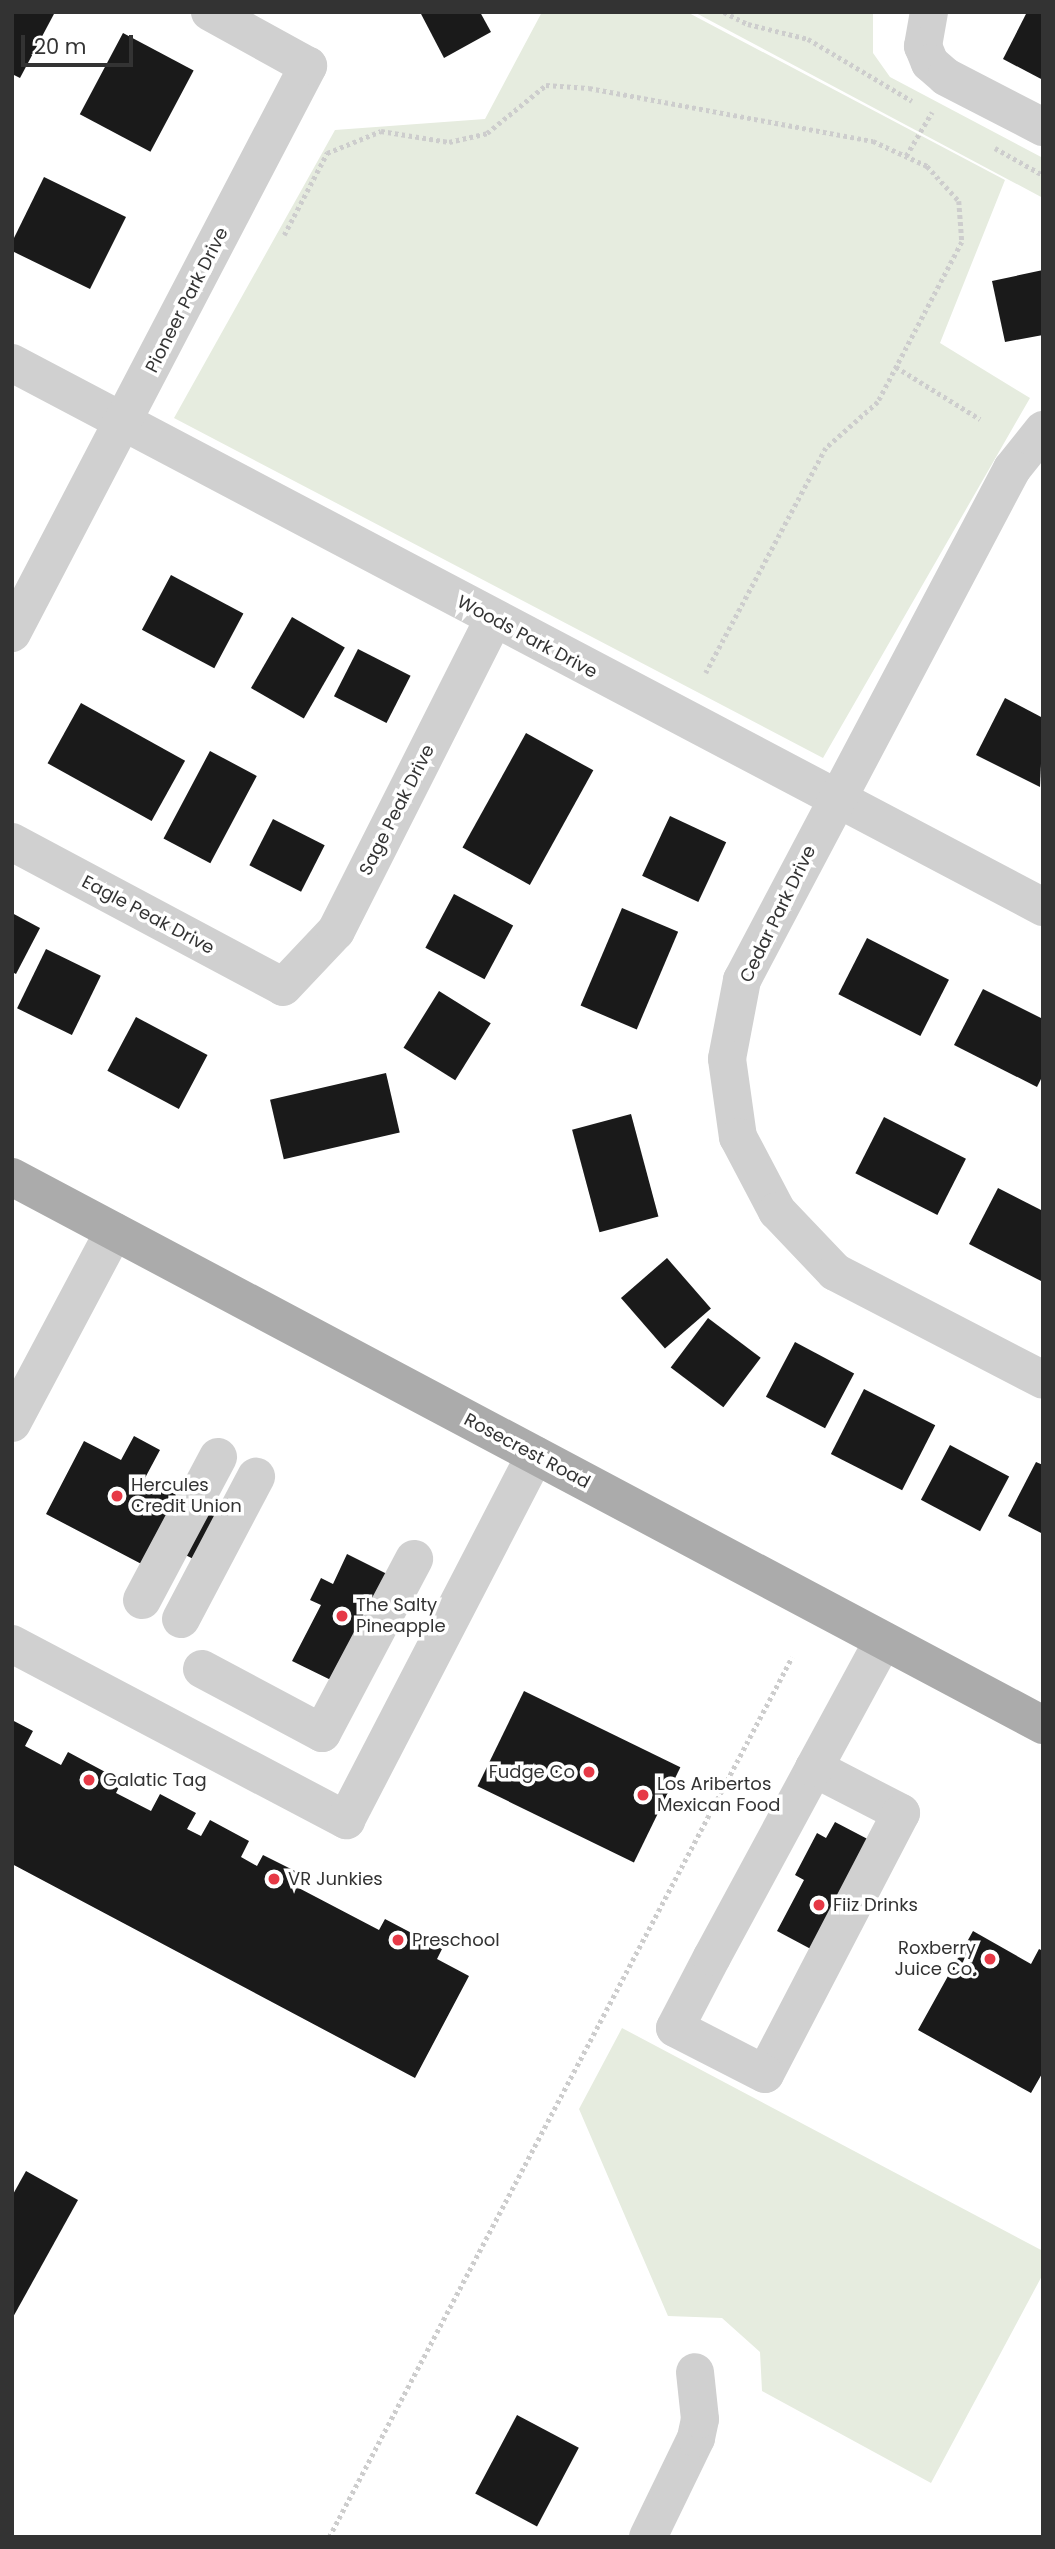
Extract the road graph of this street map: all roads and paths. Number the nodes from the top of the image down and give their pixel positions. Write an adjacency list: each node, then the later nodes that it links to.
1 (210, 12): 14 (street, Pioneer Park Drive)
2 (724, 12): 4 (path)
3 (926, 29): 6 (street)
4 (933, 110): 5 (path); 8 (path)
5 (942, 115)
6 (1043, 127)
7 (993, 146): 9 (path)
8 (906, 156): 10 (path); 12 (path)
9 (1043, 176)
10 (284, 235)
11 (12, 363): 14 (street, Woods Park Drive)
12 (896, 367): 13 (path); 18 (path)
13 (980, 419)
14 (124, 422): 16 (street, Woods Park Drive); 17 (street, Pioneer Park Drive)
15 (1042, 430): 19 (street, Cedar Park Drive)
16 (493, 620): 19 (street, Woods Park Drive); 22 (street, Sage Peak Drive)
17 (12, 632)
18 (706, 673)
19 (835, 797): 21 (street, Woods Park Drive); 25 (street, Cedar Park Drive)
20 (12, 842): 22 (street, Eagle Peak Drive)
21 (1043, 907)
22 (284, 987)
23 (12, 1177): 24 (main road, Rosecrest Road)
24 (114, 1231): 26 (street); 27 (main road, Rosecrest Road)
25 (1043, 1380)
26 (12, 1423)
27 (535, 1455): 31 (main road, Rosecrest Road); 32 (street)
28 (236, 1467): 30 (street)
29 (414, 1559): 34 (street)
30 (162, 1609)
31 (883, 1641): 35 (main road, Rosecrest Road); 36 (street)
32 (12, 1644)
33 (792, 1657): 38 (path)
34 (202, 1669)
35 (1043, 1725)
36 (814, 1768): 36 (street)
37 (695, 2372): 39 (street)
38 (329, 2537)
39 (648, 2537)

